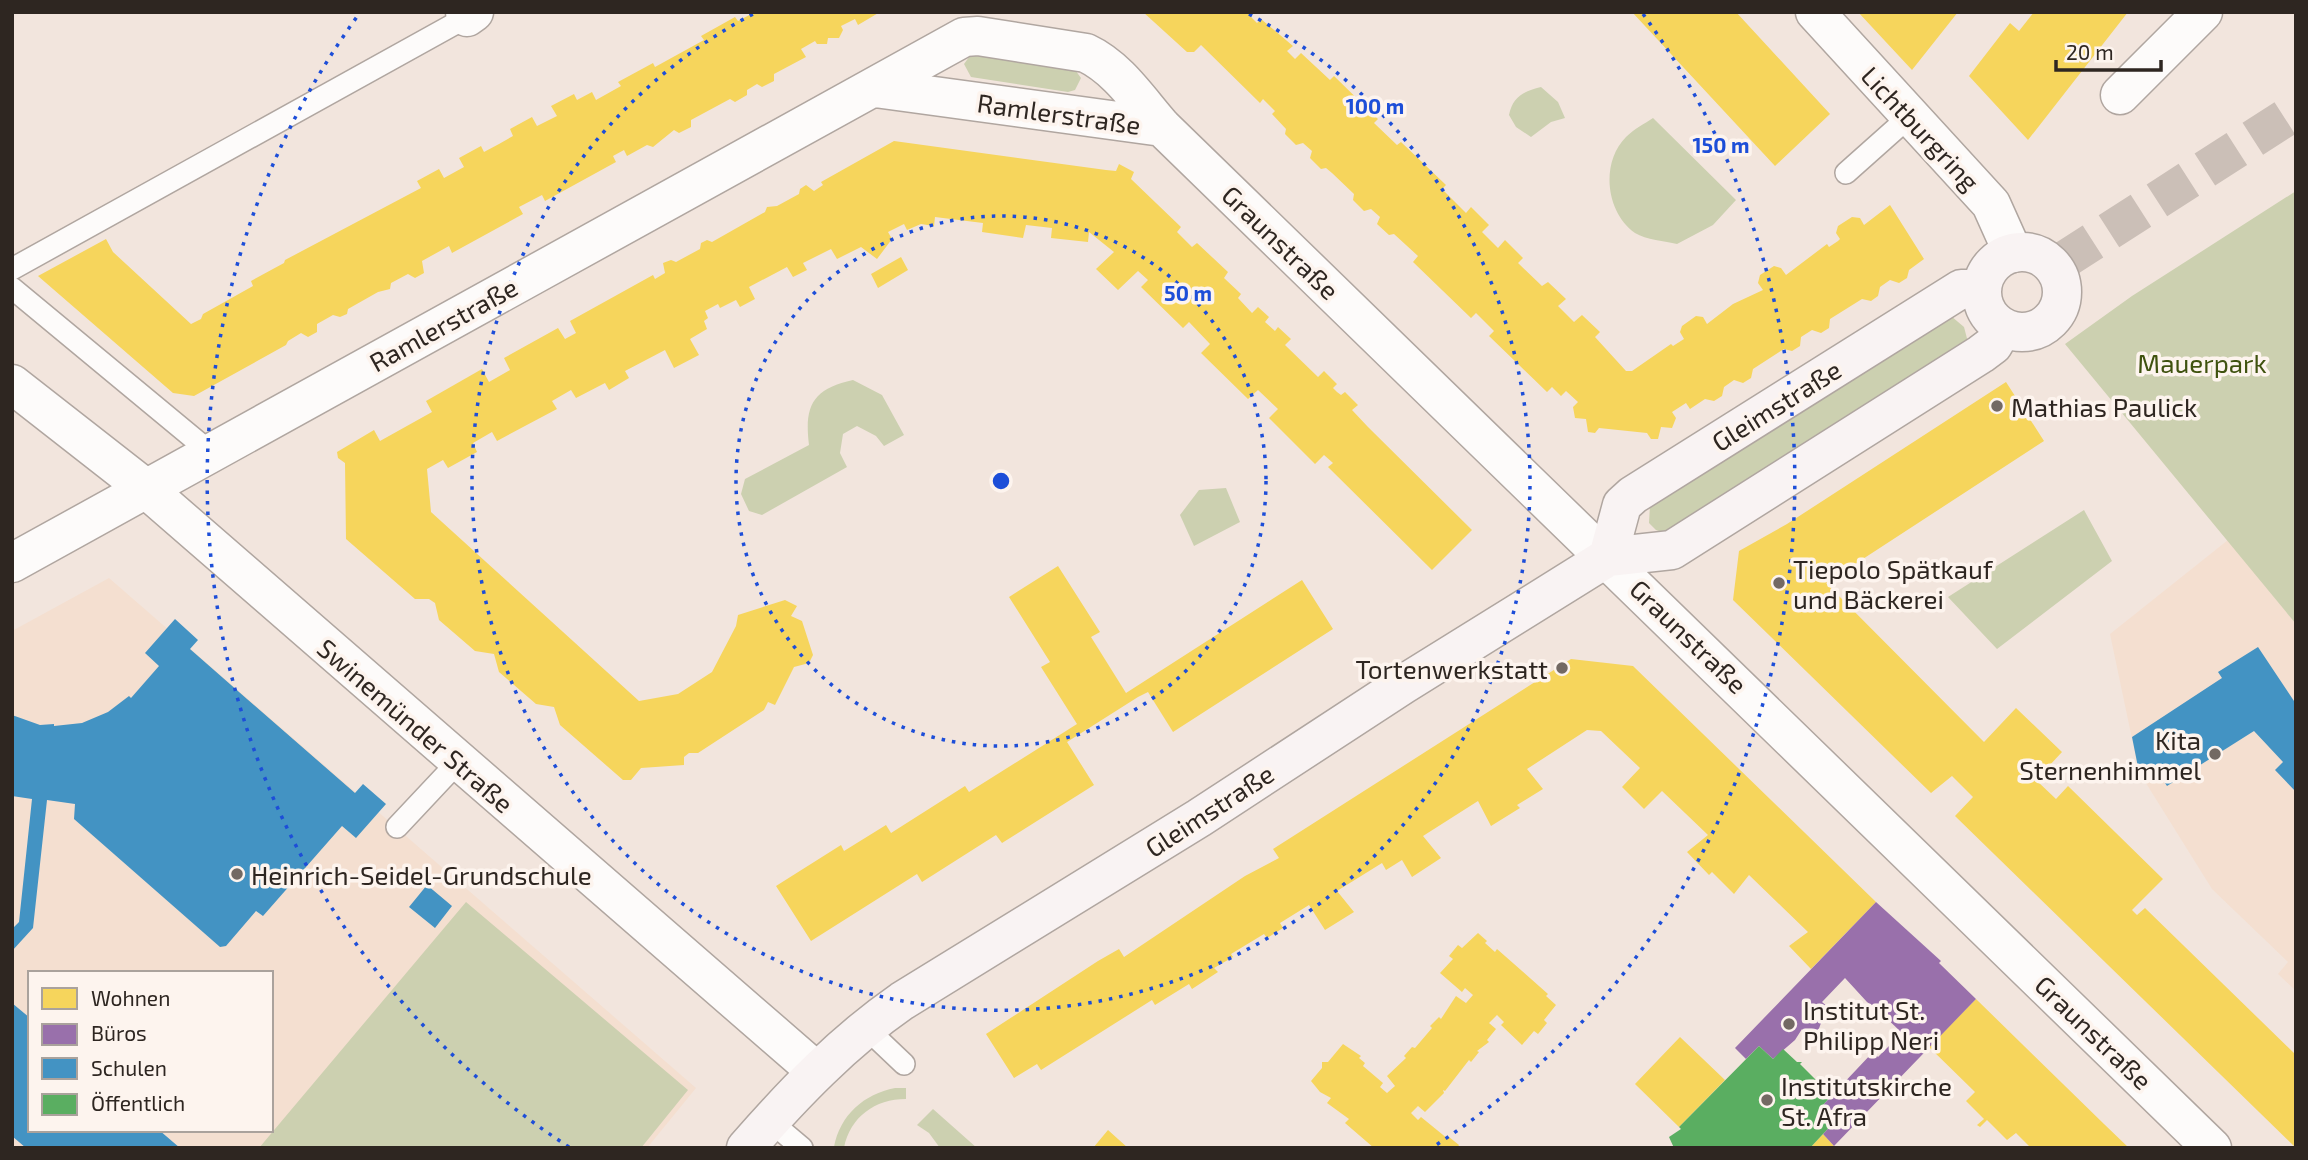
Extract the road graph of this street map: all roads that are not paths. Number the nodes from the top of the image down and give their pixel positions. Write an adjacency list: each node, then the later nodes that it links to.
1 (1815, 12): 6 (street, Lichtburgring)
2 (2203, 12): 5 (street)
3 (469, 14): 10 (lane)
4 (875, 88): 7 (street, Ramlerstraße); 7 (street, Ramlerstraße); 15 (street, Ramlerstraße)
5 (2120, 94)
6 (1910, 116): 8 (lane); 9 (street, Lichtburgring)
7 (1162, 127): 17 (street, Graunstraße)
8 (1846, 173)
9 (2013, 253): 12 (street); 13 (street)
10 (12, 269)
11 (12, 288): 15 (lane)
12 (1981, 289): 13 (street); 17 (street, Gleimstraße)
13 (2003, 328): 17 (street, Gleimstraße)
14 (12, 384): 16 (street, Swinemünder Straße)
15 (210, 452): 16 (street, Ramlerstraße)
16 (145, 488): 18 (street, Ramlerstraße); 19 (street, Swinemünder Straße)
17 (1608, 557): 21 (street, Gleimstraße); 26 (street, Graunstraße)
18 (12, 563)
19 (458, 762): 20 (lane); 23 (street, Swinemünder Straße)
20 (397, 827)
21 (865, 1027): 22 (lane); 23 (street, Gleimstraße)
22 (904, 1064)
23 (816, 1071): 24 (street, Gleimstraße)
24 (758, 1135): 25 (lane)
25 (802, 1148)
26 (2213, 1148)

